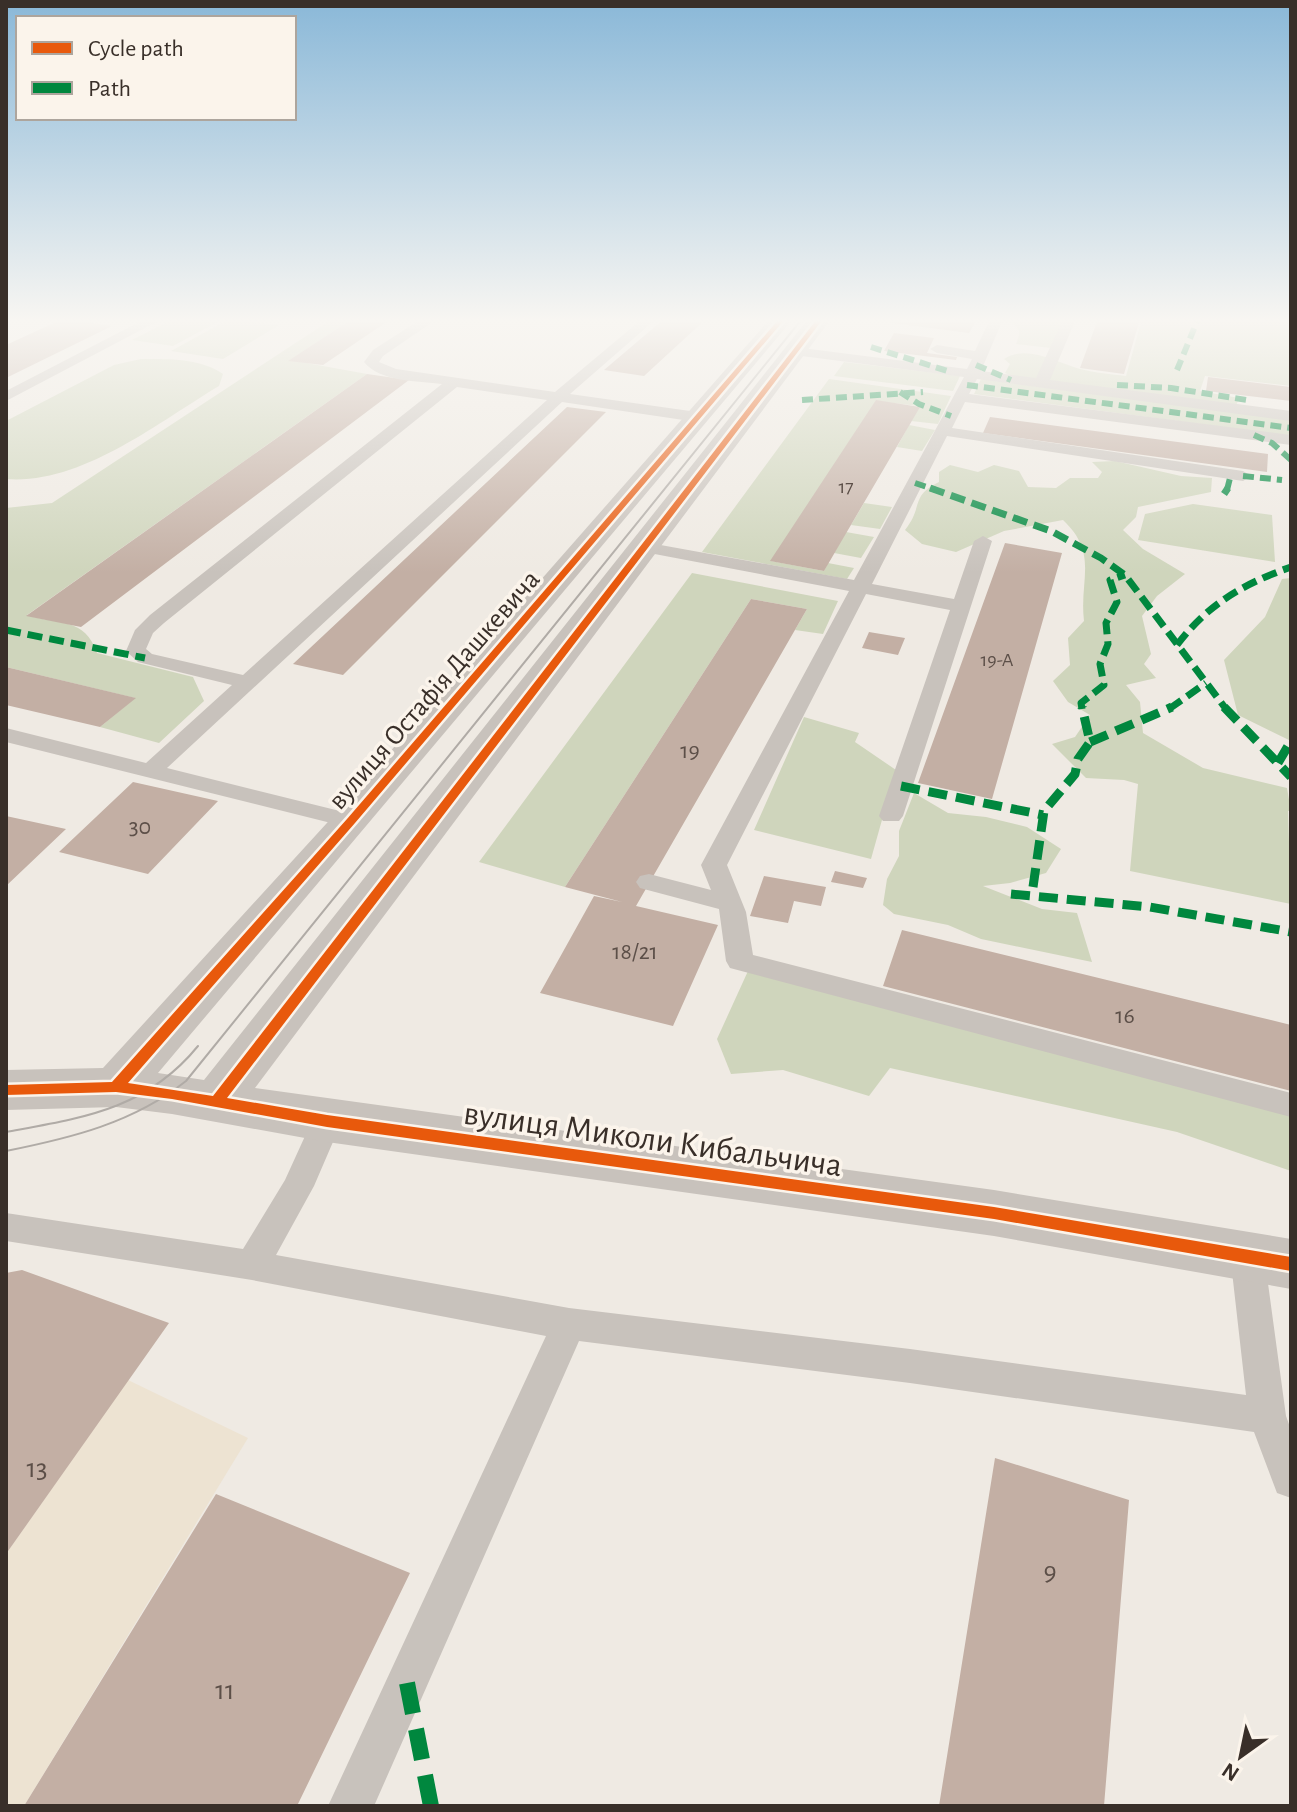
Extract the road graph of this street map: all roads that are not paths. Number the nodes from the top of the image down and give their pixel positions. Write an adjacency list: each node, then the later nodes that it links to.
1 (427, 404): 18 (lane)
2 (551, 404): 18 (lane)
3 (598, 404): 10 (lane)
4 (712, 404): 10 (street, вулиця Остафія Дашкевича)
5 (741, 404): 15 (street, вулиця Остафія Дашкевича)
6 (957, 404): 11 (lane)
7 (1010, 404): 12 (lane)
8 (1248, 404): 9 (lane)
9 (1291, 416)
10 (697, 417): 22 (street, вулиця Остафія Дашкевича)
11 (942, 431): 13 (lane); 16 (lane)
12 (1291, 440)
13 (1243, 476)
14 (983, 541): 17 (lane)
15 (644, 547): 16 (lane); 27 (street, вулиця Остафія Дашкевича)
16 (860, 588): 17 (lane); 24 (lane)
17 (961, 606): 21 (lane)
18 (246, 682): 20 (lane)
19 (6, 735): 20 (lane)
20 (149, 772): 22 (lane)
21 (891, 816)
22 (351, 821): 25 (street, вулиця Остафія Дашкевича)
23 (649, 882): 24 (lane)
24 (729, 903): 28 (lane)
25 (116, 1087): 26 (street, вулиця Миколи Кибальчича); 27 (street, вулиця Миколи Кибальчича)
26 (6, 1090)
27 (216, 1102): 29 (street, вулиця Миколи Кибальчича)
28 (1291, 1105)
29 (327, 1121): 31 (street, вулиця Миколи Кибальчича); 32 (lane)
30 (6, 1227): 32 (lane)
31 (1269, 1259): 34 (lane)
32 (252, 1265): 33 (lane)
33 (569, 1324): 34 (lane); 36 (lane)
34 (1267, 1416): 35 (lane)
35 (1291, 1479)
36 (351, 1806)

